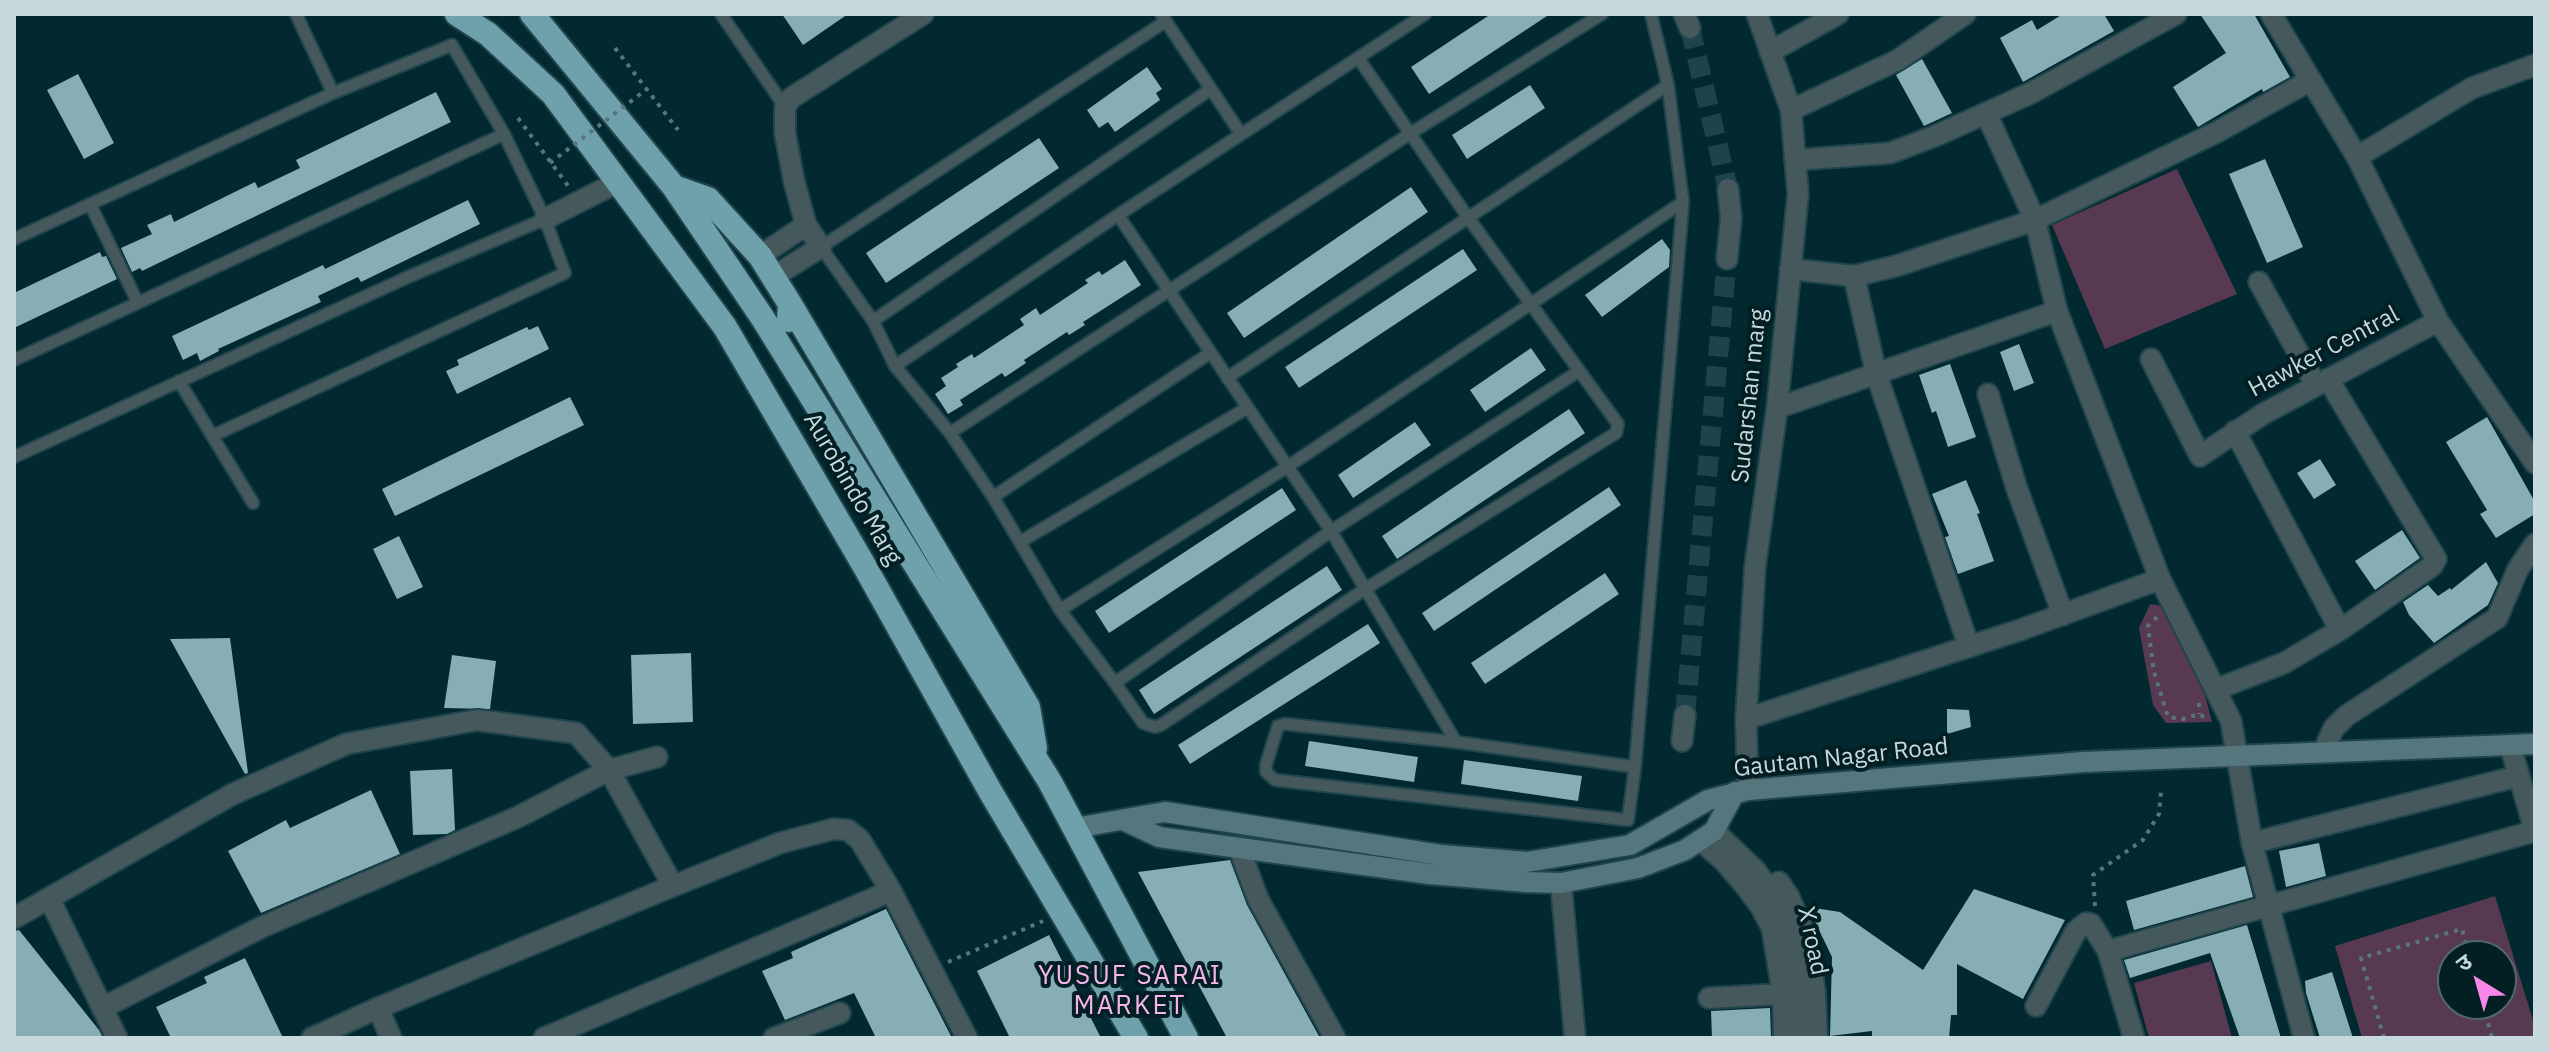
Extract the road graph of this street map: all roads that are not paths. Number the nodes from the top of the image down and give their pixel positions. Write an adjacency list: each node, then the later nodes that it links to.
1 (296, 14): 23 (lane)
2 (457, 14): 16 (highway, Aurobindo Marg)
3 (472, 14): 16 (street)
4 (721, 14): 24 (lane)
5 (923, 14): 24 (street)
6 (1425, 14): 18 (lane)
7 (1602, 14): 27 (lane)
8 (1651, 14): 21 (lane)
9 (1757, 14): 17 (street, Sudarshan marg)
10 (1838, 14): 17 (street)
11 (1965, 14): 25 (street)
12 (2176, 14): 26 (street)
13 (2271, 14): 20 (street)
14 (532, 16): 33 (highway, Aurobindo Marg)
15 (1164, 18): 22 (lane); 43 (lane)
16 (488, 34): 32 (highway, Aurobindo Marg)
17 (1770, 52): 25 (street, Sudarshan marg)
18 (1359, 59): 27 (lane); 29 (lane)
19 (2535, 65): 30 (street)
20 (2311, 80): 30 (street); 40 (street)
21 (1668, 85): 35 (lane); 38 (lane)
22 (1211, 89): 29 (lane); 54 (lane)
23 (333, 93): 28 (lane); 36 (lane)
24 (785, 107): 41 (street)
25 (1791, 110): 31 (street, Sudarshan marg)
26 (1986, 113): 31 (street); 40 (street)
27 (1411, 133): 38 (lane); 49 (lane)
28 (504, 134): 39 (lane); 50 (lane)
29 (1241, 134): 37 (lane)
30 (2357, 157): 55 (street)
31 (1795, 160): 46 (street, Sudarshan marg)
32 (618, 182): 39 (street); 128 (highway, Aurobindo Marg)
33 (674, 187): 45 (highway); 59 (highway, Aurobindo Marg)
34 (1728, 189): 44 (street)
35 (1683, 202): 52 (lane); 98 (lane)
36 (90, 204): 42 (lane); 50 (lane)
37 (1118, 215): 49 (lane); 60 (lane)
38 (1467, 216): 52 (lane); 63 (lane)
39 (545, 219): 64 (lane); 71 (lane)
40 (2035, 220): 47 (street); 53 (street)
41 (806, 225): 43 (street); 45 (street)
42 (14, 239)
43 (821, 247): 45 (street); 54 (lane)
44 (1727, 259)
45 (766, 267): 51 (highway)
46 (1790, 269): 47 (street); 68 (street, Sudarshan marg)
47 (1854, 276): 62 (street)
48 (2259, 282): 65 (street)
49 (1169, 292): 56 (lane); 70 (lane)
50 (138, 303): 58 (lane)
51 (790, 304): 59 (highway); 97 (highway)
52 (1531, 305): 61 (lane); 74 (lane)
53 (2057, 311): 62 (street); 80 (street)
54 (873, 321): 60 (lane)
55 (2438, 321): 65 (street, Hawker Central); 73 (street)
56 (1210, 353): 63 (lane); 75 (lane)
57 (2151, 359): 69 (street, Hawker Central)
58 (14, 360)
59 (789, 360): 97 (highway, Aurobindo Marg)
60 (895, 366): 70 (lane)
61 (1579, 371): 77 (lane); 81 (lane)
62 (1876, 373): 68 (street); 85 (street)
63 (1227, 378): 67 (lane)
64 (179, 381): 71 (lane); 72 (lane)
65 (2322, 382): 69 (street, Hawker Central); 84 (street)
66 (1988, 394): 83 (street)
67 (1247, 408): 74 (lane); 78 (lane)
68 (1777, 408): 89 (street, Sudarshan marg)
69 (2235, 431): 84 (street)
70 (950, 433): 75 (lane)
71 (212, 436): 76 (lane)
72 (14, 457)
73 (2535, 463)
74 (1287, 467): 77 (lane); 82 (lane)
75 (993, 497): 78 (lane)
76 (253, 503)
77 (1331, 531): 81 (lane); 86 (lane)
78 (1020, 542): 82 (lane)
79 (2535, 544): 94 (street)
80 (2160, 579): 83 (street); 87 (street)
81 (1365, 589): 86 (lane); 91 (lane)
82 (1060, 610): 86 (lane)
83 (2063, 615): 85 (street)
84 (2340, 630): 87 (street)
85 (1969, 647): 89 (street)
86 (1115, 683)
87 (2208, 691): 95 (street)
88 (1685, 715): 90 (street)
89 (1746, 719): 101 (street, Sudarshan marg)
90 (1682, 741)
91 (1456, 742): 98 (lane); 98 (lane)
92 (2535, 744): 93 (street, Gautam Nagar Road)
93 (2510, 745): 94 (street, Gautam Nagar Road); 100 (street)
94 (2323, 752): 95 (street, Gautam Nagar Road)
95 (2238, 756): 101 (street, Gautam Nagar Road); 106 (street)
96 (657, 757): 99 (street)
97 (1038, 764): 103 (highway, Aurobindo Marg)
98 (1635, 767)
99 (609, 770): 110 (street); 112 (street); 119 (street)
100 (2519, 776): 104 (street); 106 (street)
101 (1742, 791): 102 (street, Gautam Nagar Road); 105 (street)
102 (1123, 820): 103 (street, Gautam Nagar Road); 107 (street)
103 (1075, 828): 129 (highway, Aurobindo Marg)
104 (2535, 831): 113 (street)
105 (1707, 835): 108 (street, X road); 109 (street); 116 (street)
106 (2252, 843): 113 (street)
107 (1239, 848): 109 (street); 130 (street)
108 (1735, 850): 133 (street, X road); 134 (street)
109 (1561, 883): 131 (street)
110 (673, 886): 111 (street); 120 (street)
111 (891, 891): 125 (street); 127 (street)
112 (49, 898): 114 (street); 119 (street)
113 (2270, 906): 115 (street); 136 (street)
114 (14, 918)
115 (2108, 951): 118 (street); 135 (street)
116 (1783, 994): 117 (street); 132 (street)
117 (1709, 998)
118 (2036, 1006)
119 (102, 1008): 122 (street)
120 (378, 1008): 123 (street); 124 (street)
121 (840, 1013): 126 (street)
122 (117, 1038)
123 (312, 1038)
124 (391, 1038)
125 (544, 1038)
126 (774, 1038)
127 (967, 1038)
128 (1136, 1038)
129 (1186, 1038)
130 (1335, 1038)
131 (1575, 1038)
132 (1784, 1038)
133 (1799, 1038)
134 (1817, 1038)
135 (2134, 1038)
136 (2304, 1038)

